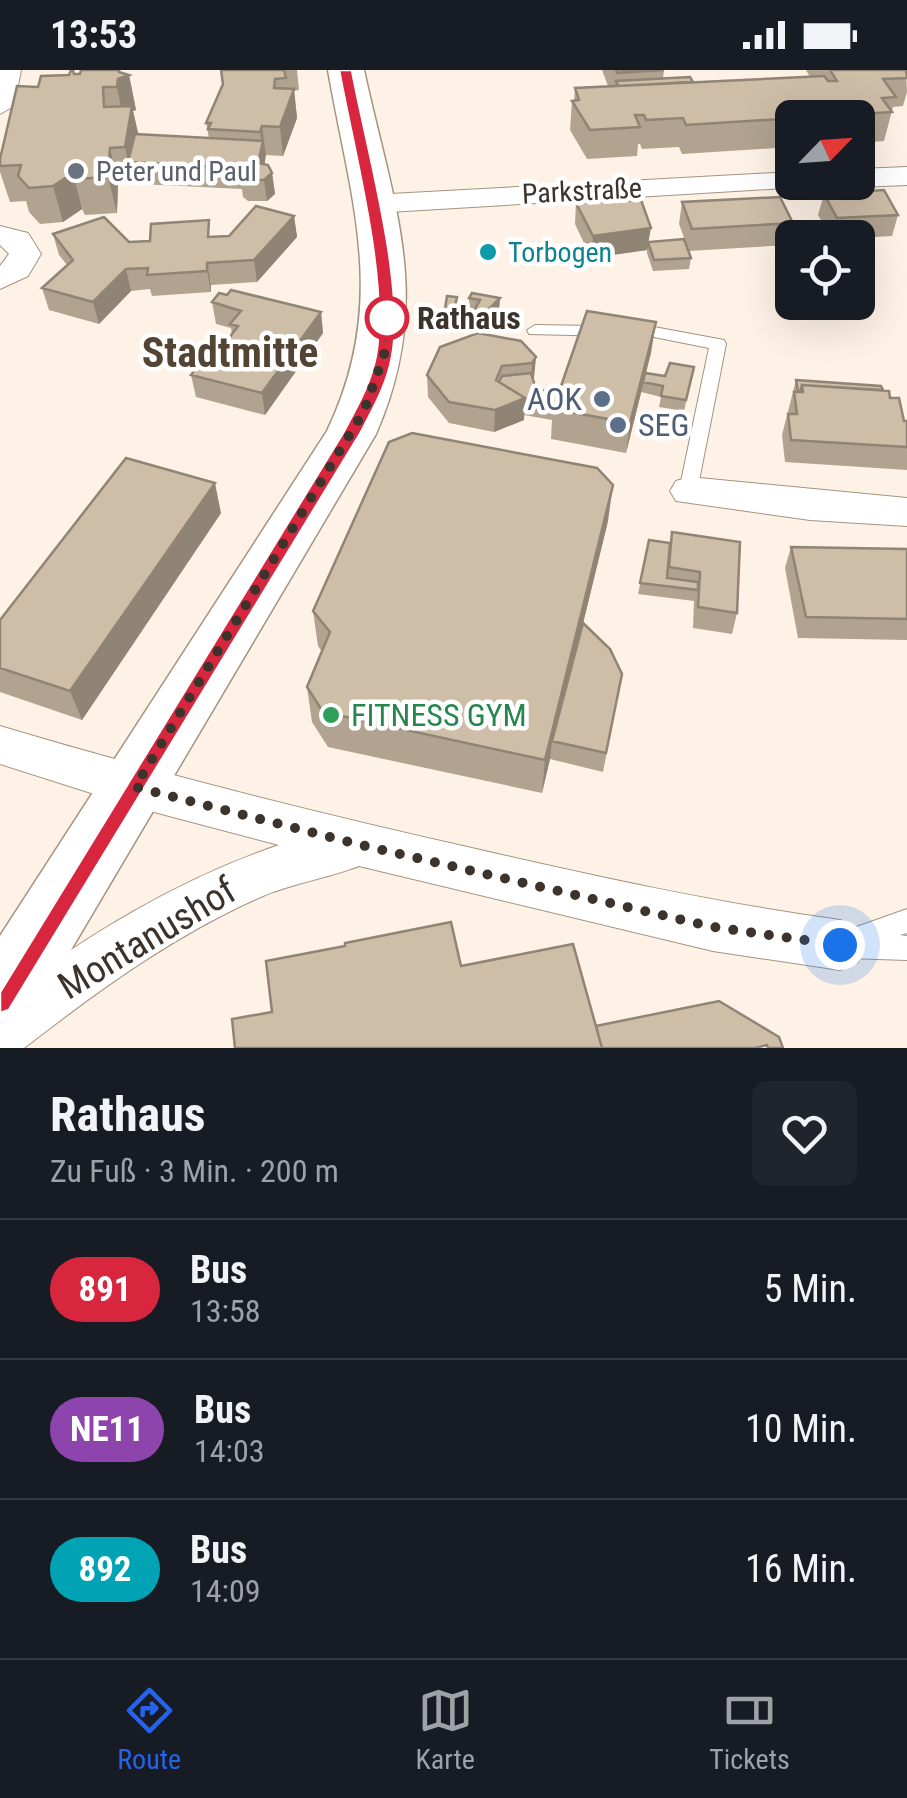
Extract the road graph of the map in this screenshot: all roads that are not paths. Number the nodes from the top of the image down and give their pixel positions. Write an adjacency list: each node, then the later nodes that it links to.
1 (346, 70): 5 (main road)
2 (907, 176): 3 (street)
3 (875, 177)
4 (775, 182): 5 (street, Parkstraße)
5 (372, 204): 12 (main road)
6 (0, 235): 7 (street)
7 (0, 279)
8 (535, 330): 9 (lane)
9 (690, 491): 10 (street)
10 (907, 512)
11 (0, 745): 12 (street)
12 (135, 787): 13 (street); 17 (main road)
13 (361, 845): 15 (street); 18 (street, Montanushof)
14 (907, 921): 15 (lane)
15 (840, 945): 16 (lane)
16 (907, 948)
17 (0, 1001)
18 (0, 1032)

